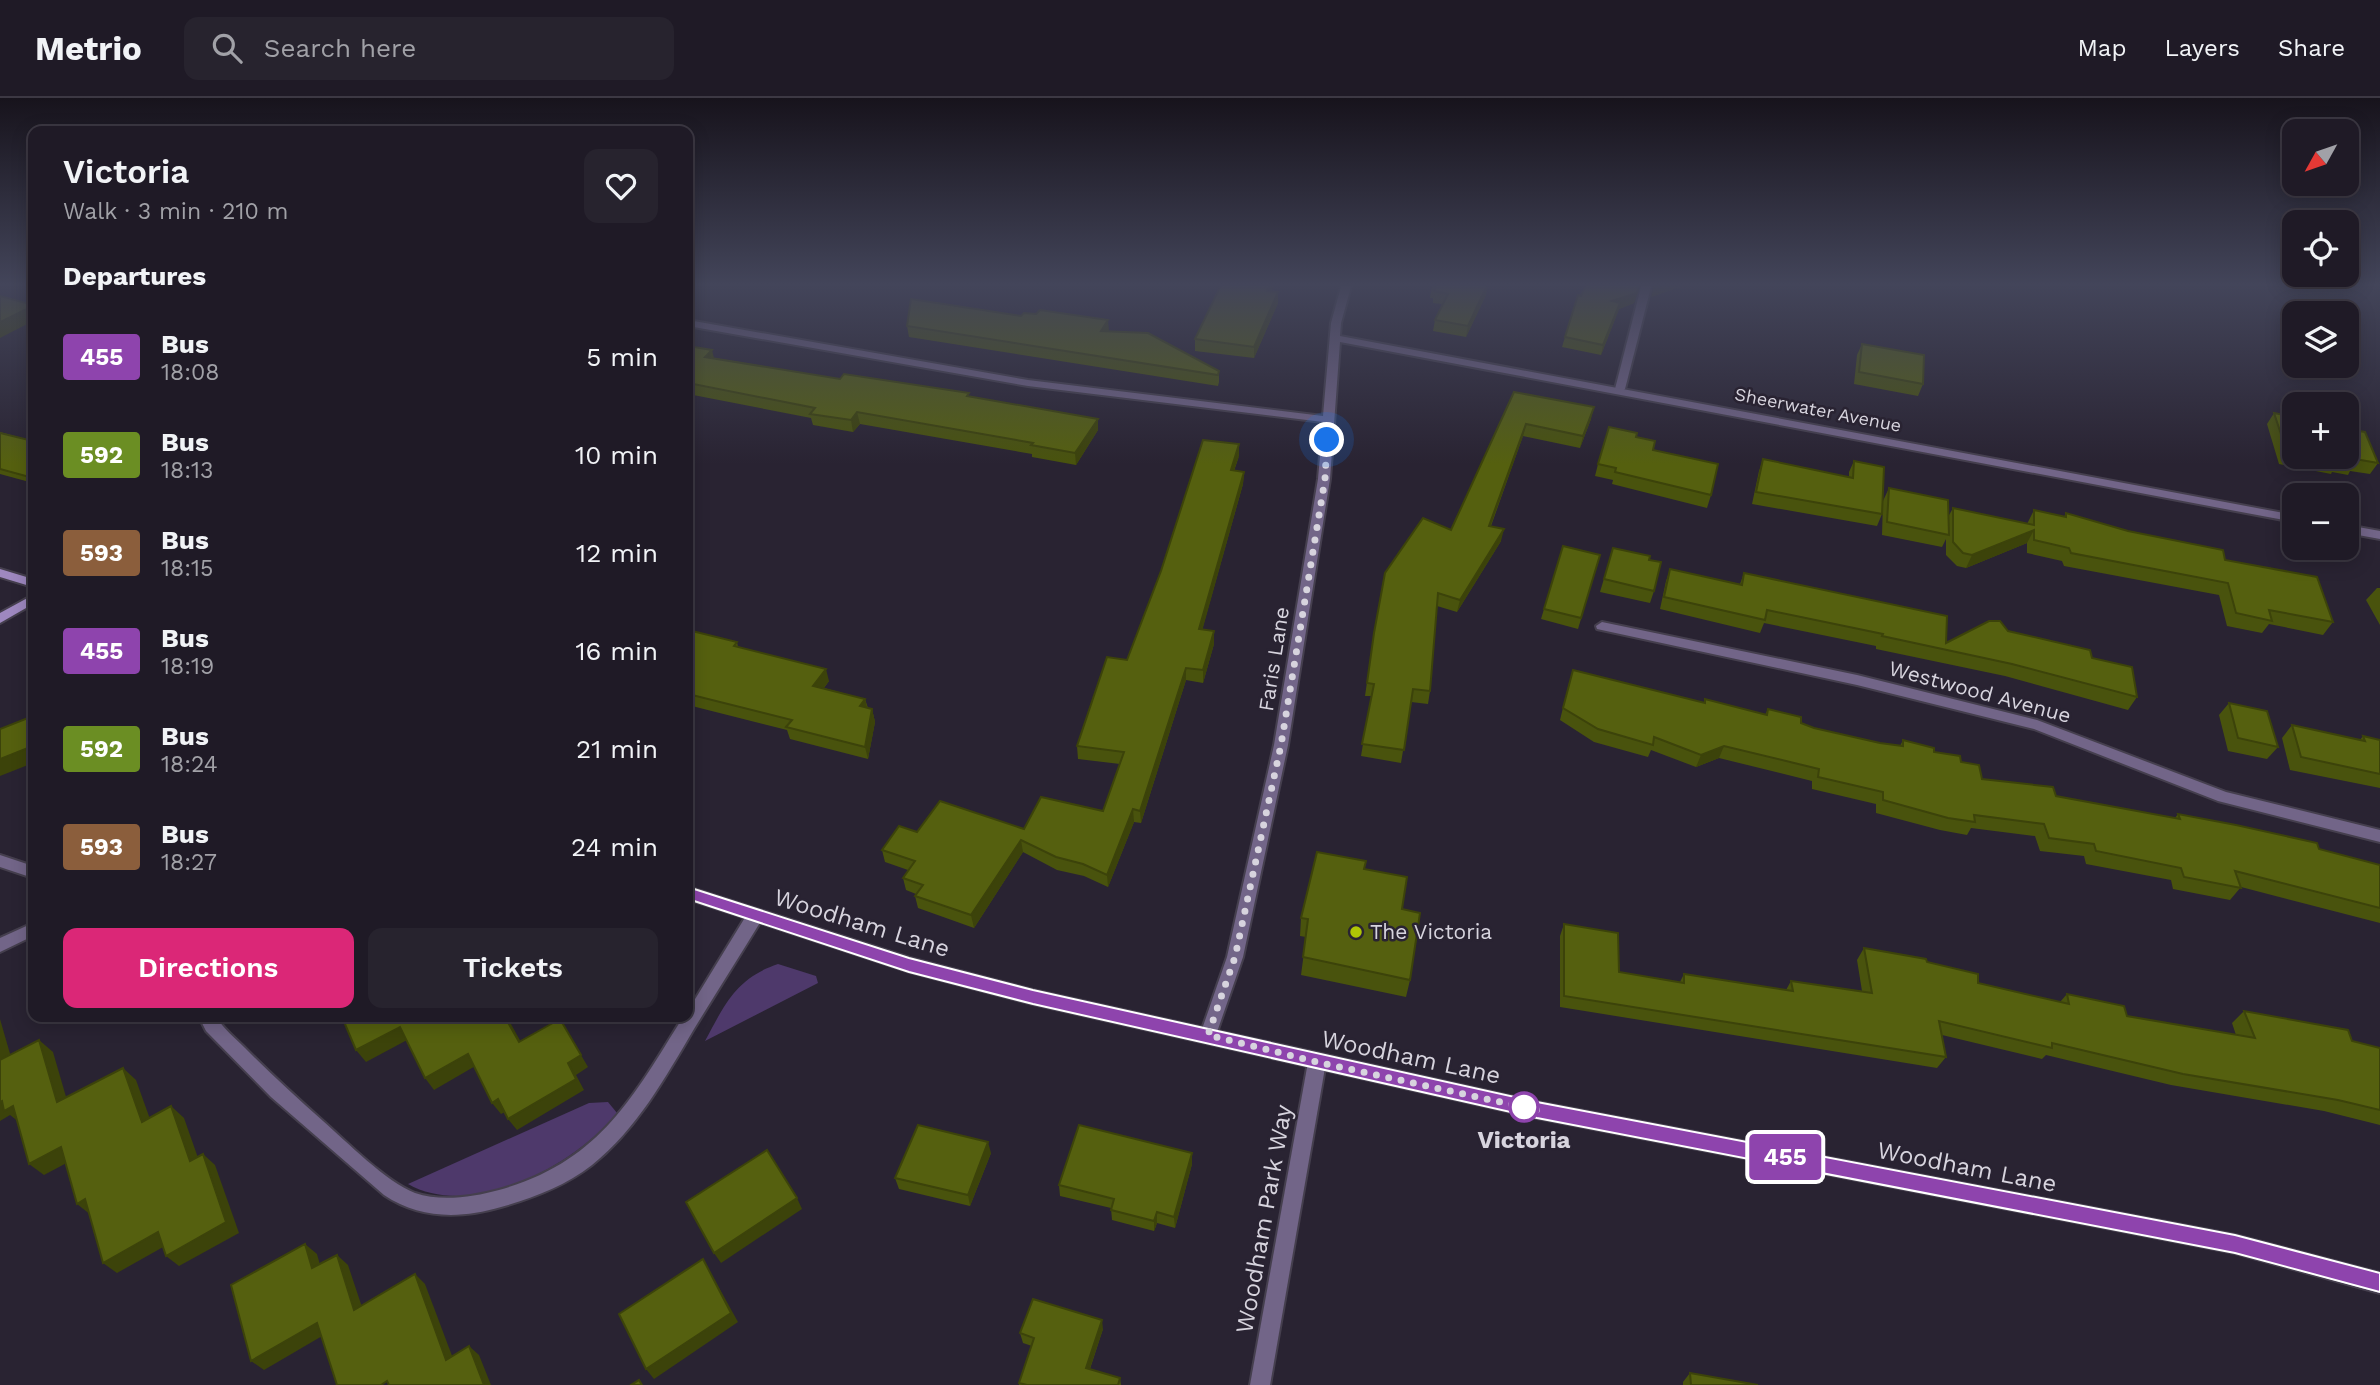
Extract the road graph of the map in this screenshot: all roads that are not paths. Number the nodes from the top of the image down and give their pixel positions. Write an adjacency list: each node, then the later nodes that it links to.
1 (803, 343): 6 (street)
2 (1335, 343): 6 (street, Faris Lane)
3 (1363, 343): 5 (street, Sheerwater Avenue)
4 (1632, 343): 5 (street)
5 (1620, 389): 7 (street, Sheerwater Avenue)
6 (1329, 420): 25 (street, Faris Lane)
7 (2282, 517)
8 (2359, 531): 9 (street)
9 (2380, 535)
10 (0, 573): 11 (main road)
11 (28, 581)
12 (28, 602): 13 (main road)
13 (0, 619)
14 (1602, 626): 15 (street, Westwood Avenue)
15 (2380, 836)
16 (0, 861): 17 (street)
17 (28, 870)
18 (693, 894): 19 (main road, Woodham Lane)
19 (755, 916): 22 (street); 25 (main road, Woodham Lane)
20 (28, 931): 21 (street)
21 (0, 945)
22 (693, 1019)
23 (210, 1022): 24 (street)
24 (691, 1022)
25 (1208, 1035): 26 (main road, Woodham Lane)
26 (1317, 1062): 27 (main road, Woodham Lane); 28 (street, Woodham Park Way)
27 (2380, 1283)
28 (1260, 1385)

